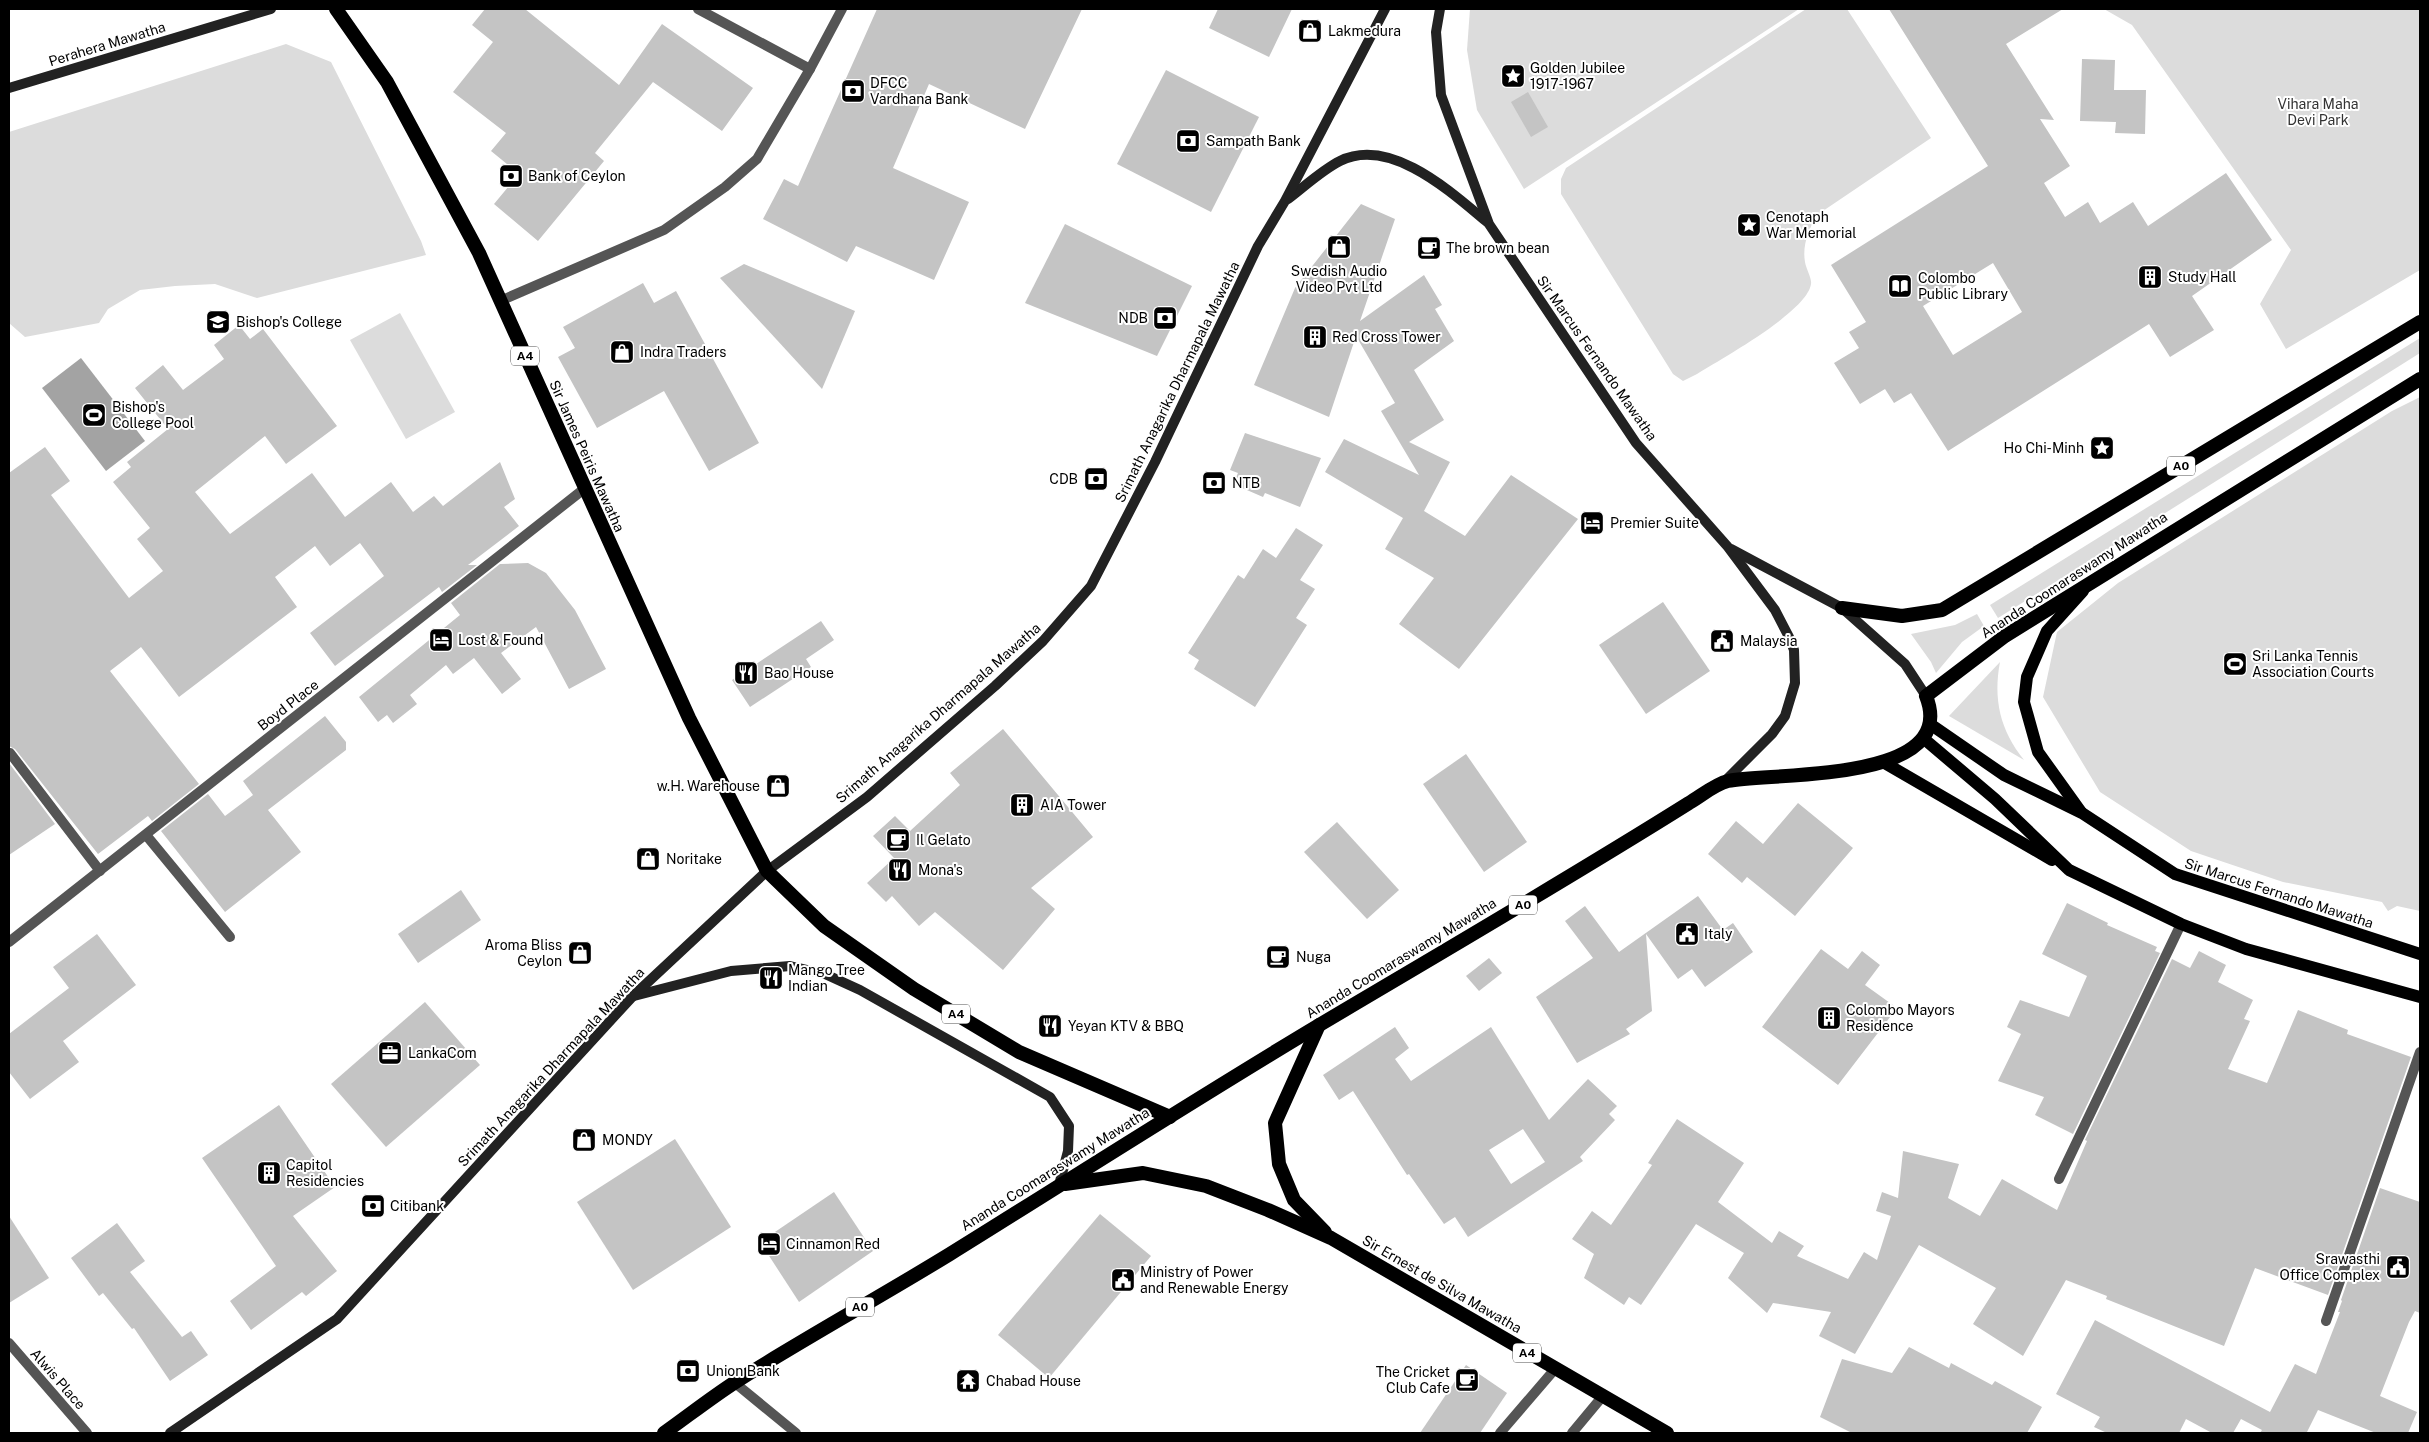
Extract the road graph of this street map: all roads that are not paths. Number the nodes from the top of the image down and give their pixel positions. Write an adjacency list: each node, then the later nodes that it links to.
1 (271, 9): 8 (main road, Perahera Mawatha)
2 (336, 9): 11 (highway, Sir James Peiris Mawatha / A4)
3 (698, 9): 7 (street)
4 (842, 9): 7 (street)
5 (1385, 9): 9 (main road, Srimath Anagarika Dharmapala Mawatha)
6 (1440, 9): 10 (main road)
7 (810, 69): 11 (street)
8 (9, 88)
9 (1285, 201): 10 (main road); 28 (main road, Srimath Anagarika Dharmapala Mawatha)
10 (1489, 224): 15 (main road, Sir Marcus Fernando Mawatha)
11 (500, 301): 14 (highway, Sir James Peiris Mawatha / A4)
12 (2420, 322): 17 (highway, A0)
13 (2420, 379): 16 (highway, Ananda Coomaraswamy Mawatha)
14 (584, 489): 25 (street, Boyd Place); 28 (highway, Sir James Peiris Mawatha / A4)
15 (1728, 547): 17 (main road, Sir Marcus Fernando Mawatha); 23 (main road, Sir Marcus Fernando Mawatha)
16 (2093, 580): 18 (highway, Ananda Coomaraswamy Mawatha); 24 (main road)
17 (1842, 608): 18 (main road, Sir Marcus Fernando Mawatha)
18 (1926, 696): 19 (highway)
19 (1930, 724): 20 (highway, Ananda Coomaraswamy Mawatha / A0); 24 (main road, Sir Marcus Fernando Mawatha)
20 (1923, 738): 22 (highway, Ananda Coomaraswamy Mawatha / A0); 26 (main road)
21 (10, 753): 27 (street)
22 (1883, 762): 23 (highway, Ananda Coomaraswamy Mawatha / A0); 26 (main road)
23 (1725, 781): 35 (highway, Ananda Coomaraswamy Mawatha / A0)
24 (2082, 813): 32 (main road, Sir Marcus Fernando Mawatha)
25 (146, 835): 27 (street, Boyd Place); 30 (street)
26 (2069, 870): 29 (main road)
27 (100, 871): 31 (street, Boyd Place)
28 (767, 871): 33 (main road, Srimath Anagarika Dharmapala Mawatha); 37 (highway, A4)
29 (2180, 924): 34 (main road); 38 (street)
30 (230, 937)
31 (9, 942)
32 (2420, 954)
33 (632, 997): 39 (main road); 47 (main road, Srimath Anagarika Dharmapala Mawatha)
34 (2420, 997)
35 (1319, 1025): 37 (highway, Ananda Coomaraswamy Mawatha / A0); 40 (highway, Sir Ernest de Silva Mawatha / A4)
36 (2420, 1052): 41 (street)
37 (1170, 1117): 39 (highway, Ananda Coomaraswamy Mawatha / A0)
38 (2059, 1179)
39 (1059, 1185): 40 (highway, Sir Ernest de Silva Mawatha / A4); 44 (highway, Ananda Coomaraswamy Mawatha / A0)
40 (1331, 1238): 43 (highway, Sir Ernest de Silva Mawatha / A4)
41 (2326, 1321)
42 (9, 1343): 46 (street, Alwis Place)
43 (1555, 1369): 45 (highway, Sir Ernest de Silva Mawatha / A4); 50 (street)
44 (735, 1383): 48 (highway, Ananda Coomaraswamy Mawatha / A0); 49 (street)
45 (1602, 1397): 51 (street); 52 (highway, Sir Ernest de Silva Mawatha / A4)
46 (87, 1433)
47 (170, 1433)
48 (664, 1433)
49 (796, 1433)
50 (1500, 1433)
51 (1572, 1433)
52 (1667, 1433)

